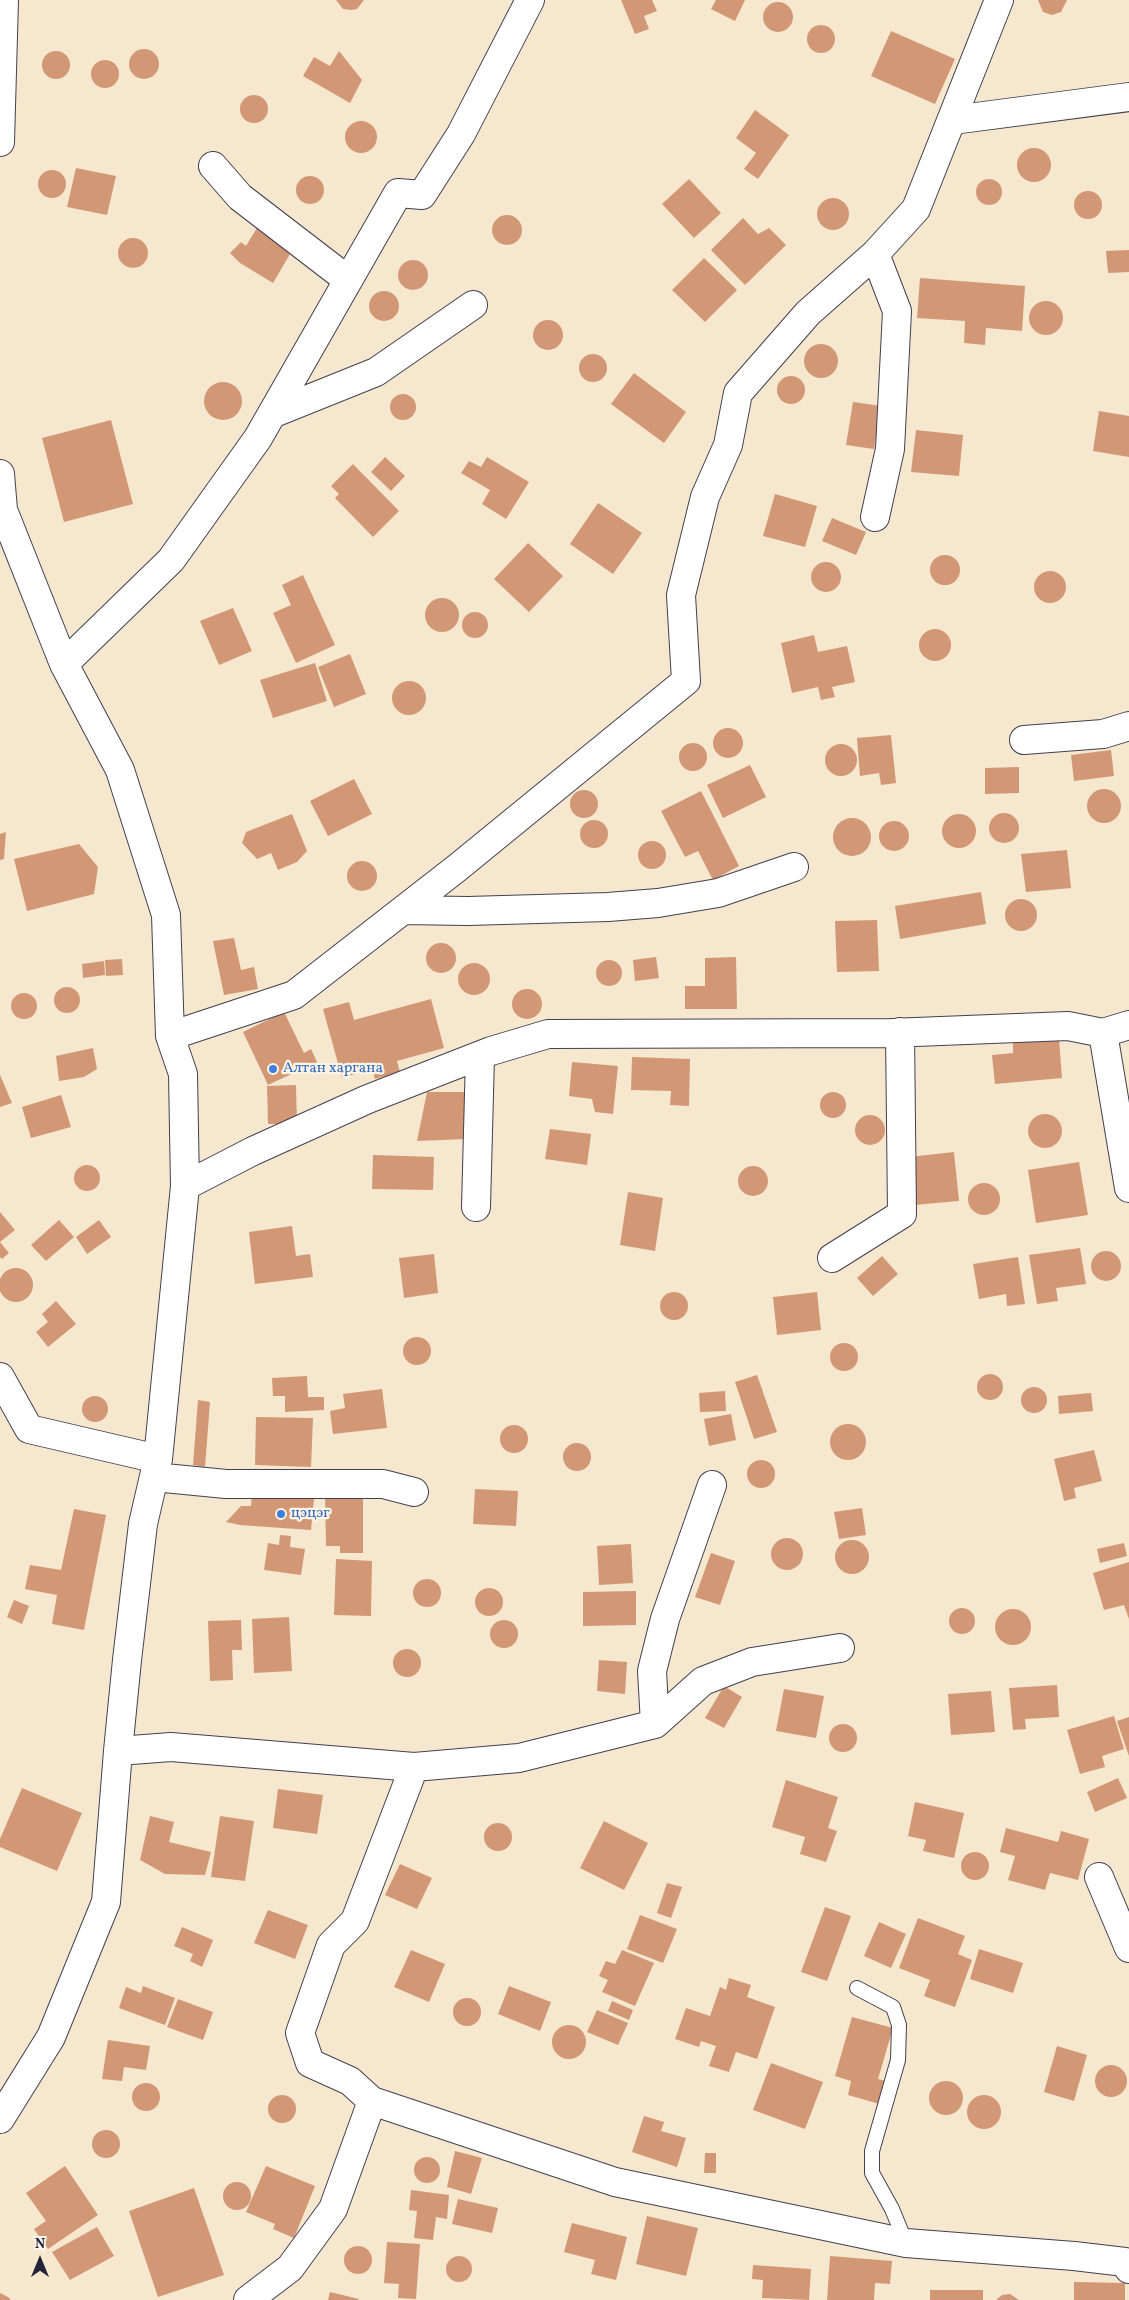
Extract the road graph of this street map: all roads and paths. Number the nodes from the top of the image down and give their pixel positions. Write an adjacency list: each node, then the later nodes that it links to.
1 (4, 0): 6 (street)
2 (530, 0): 9 (street)
3 (999, 0): 5 (street)
4 (1129, 97): 5 (street)
5 (953, 120): 8 (street)
6 (0, 142)
7 (213, 166): 9 (street)
8 (875, 254): 13 (street); 18 (street)
9 (348, 280): 11 (street)
10 (473, 306): 11 (street)
11 (274, 413): 14 (street)
12 (0, 474): 14 (street)
13 (874, 517)
14 (64, 664): 22 (street)
15 (1129, 726): 16 (street)
16 (1024, 740)
17 (794, 867): 18 (street)
18 (403, 910): 22 (street)
19 (1129, 1025): 21 (street)
20 (900, 1032): 21 (street); 23 (street); 27 (street)
21 (1103, 1033): 25 (street)
22 (170, 1036): 24 (street)
23 (480, 1056): 24 (street); 26 (street)
24 (185, 1186): 29 (street)
25 (1129, 1188)
26 (476, 1207)
27 (832, 1258)
28 (0, 1377): 29 (street)
29 (156, 1468): 31 (street); 34 (street)
30 (712, 1485): 33 (street)
31 (414, 1492)
32 (840, 1648): 33 (street)
33 (655, 1724): 35 (street)
34 (118, 1751): 35 (street); 40 (street)
35 (414, 1767): 39 (street)
36 (1099, 1877): 37 (street)
37 (1129, 1948)
38 (857, 1988): 41 (lane)
39 (372, 2100): 41 (street); 43 (street)
40 (0, 2119)
41 (906, 2243): 42 (street)
42 (1129, 2269)
43 (248, 2300)

